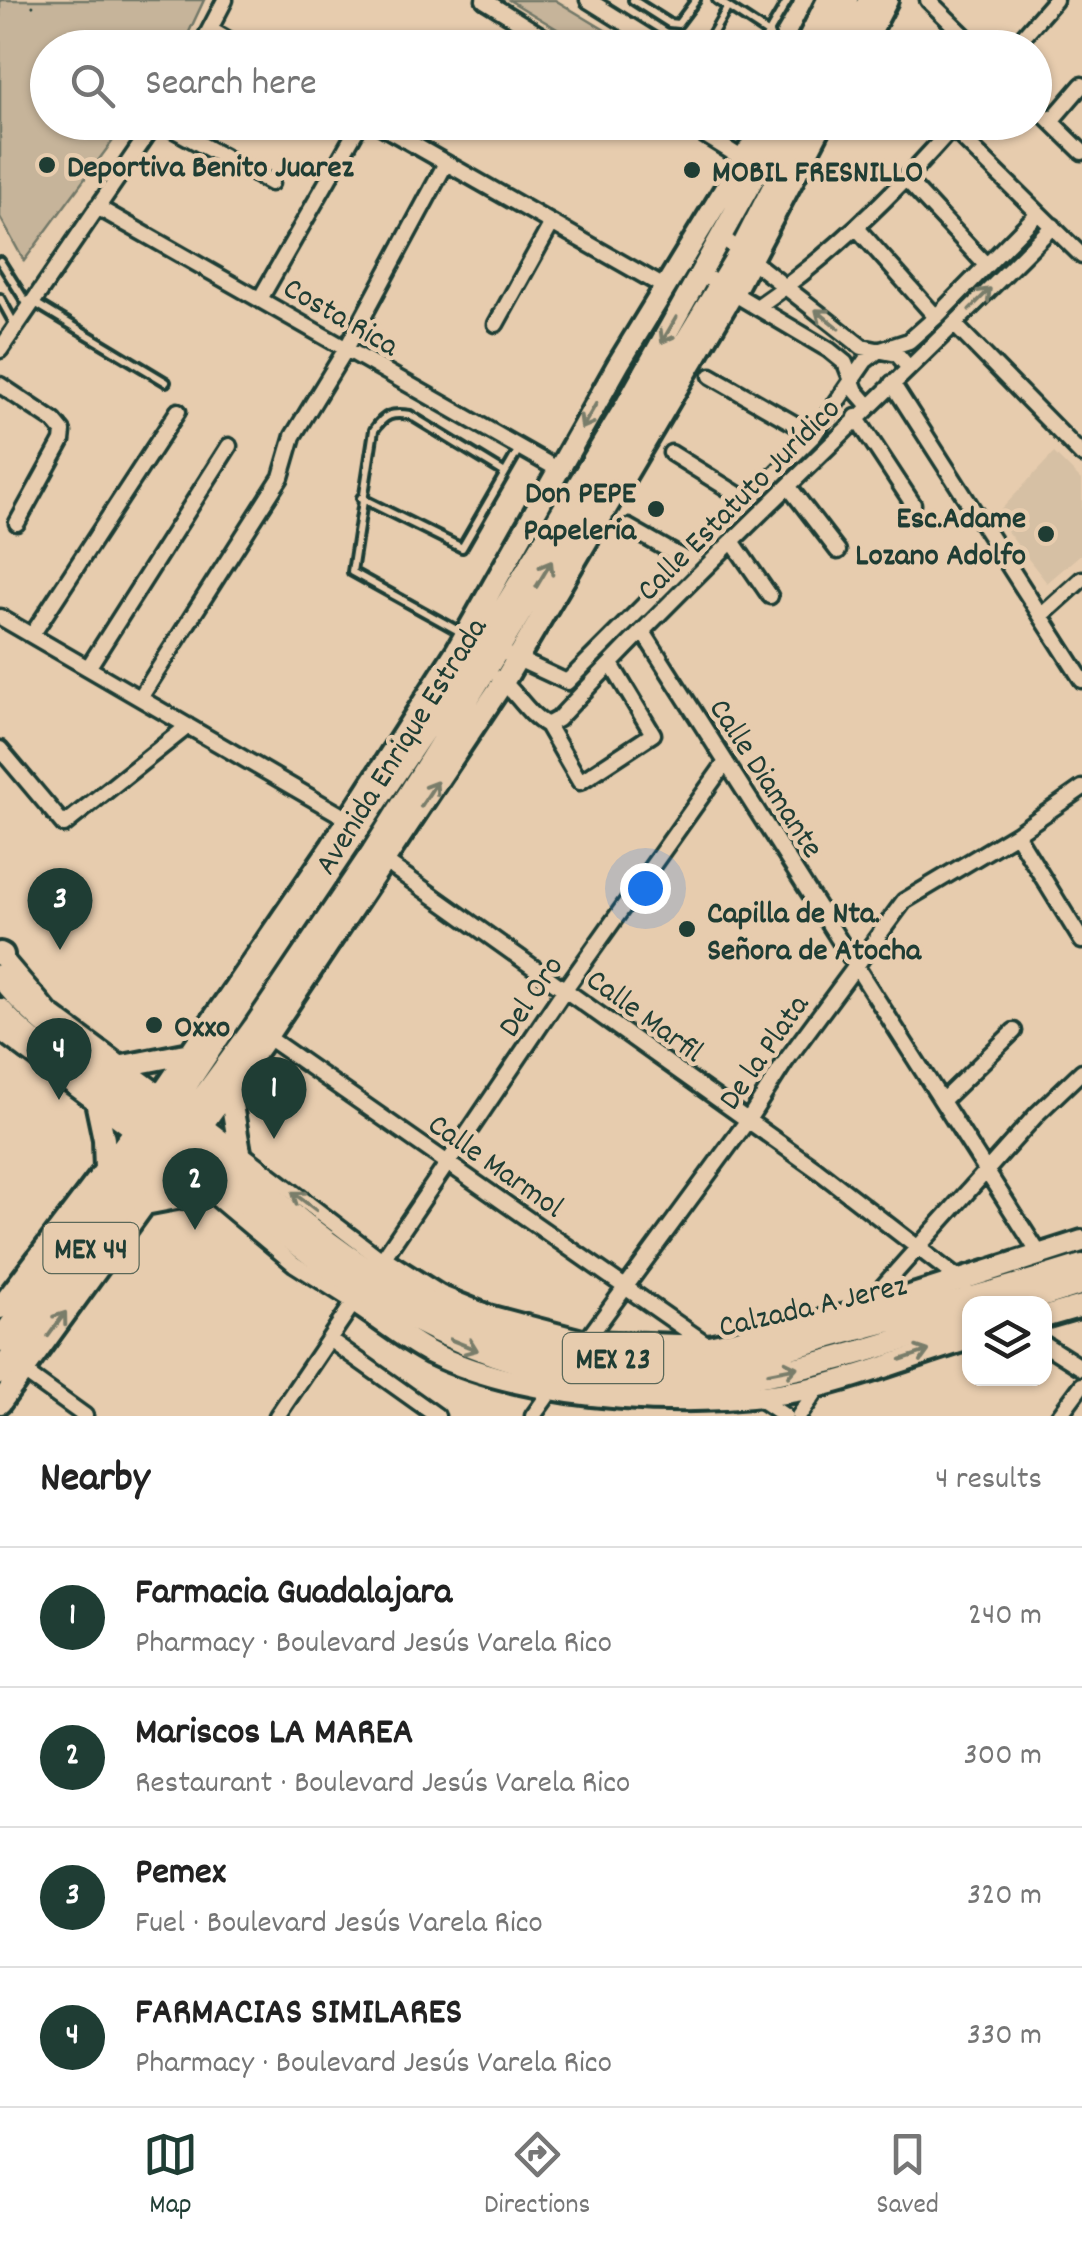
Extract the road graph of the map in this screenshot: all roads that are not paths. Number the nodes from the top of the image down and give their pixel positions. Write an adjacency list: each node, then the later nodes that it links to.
1 (225, 0): 17 (street)
2 (484, 0): 18 (street)
3 (588, 0): 19 (street)
4 (633, 0): 5 (lane)
5 (696, 0)
6 (717, 0): 15 (lane)
7 (788, 0): 22 (lane)
8 (828, 0): 23 (street)
9 (848, 0): 24 (street)
10 (869, 0): 25 (street)
11 (887, 0): 26 (street)
12 (928, 0): 16 (street)
13 (956, 0): 16 (street)
14 (1055, 0): 28 (street)
15 (728, 7): 20 (lane); 21 (lane)
16 (946, 17): 27 (street)
17 (211, 30)
18 (532, 30)
19 (636, 30)
20 (715, 30)
21 (763, 30)
22 (771, 30)
23 (813, 30)
24 (832, 30)
25 (853, 30)
26 (871, 30)
27 (959, 30)
28 (1029, 30)
29 (1082, 85): 30 (street)
30 (1052, 120)
31 (1052, 122): 43 (street)
32 (145, 140): 48 (street)
33 (191, 140): 47 (street)
34 (351, 140): 62 (street)
35 (406, 140): 44 (street)
36 (713, 140): 45 (street)
37 (761, 140): 45 (street)
38 (772, 140): 45 (street, Avenida Enrique Estrada / MEX 44)
39 (798, 140): 54 (street, Avenida Enrique Estrada / MEX 44)
40 (814, 140): 54 (street)
41 (942, 140): 46 (street)
42 (964, 140): 49 (street)
43 (1082, 152)
44 (446, 163): 50 (street); 69 (street)
45 (753, 165): 53 (street, Avenida Enrique Estrada / MEX 44); 60 (street)
46 (907, 180): 52 (street); 57 (street)
47 (271, 183)
48 (98, 207): 62 (street, Costa Rica); 63 (street)
49 (1038, 213): 51 (street); 57 (street, Calle Estatuto Jurídico)
50 (552, 223): 60 (street); 66 (street)
51 (1053, 226): 55 (street); 67 (street, Calle Estatuto Jurídico, one-way to 51)
52 (856, 228): 59 (street); 65 (street)
53 (722, 237): 54 (street); 58 (street, Avenida Enrique Estrada / MEX 44)
54 (746, 256): 58 (street, Avenida Enrique Estrada / MEX 44); 59 (street)
55 (1082, 256)
56 (0, 261): 63 (lane)
57 (986, 266): 65 (street, Calle Estatuto Jurídico)
58 (718, 284): 64 (street); 103 (street, Avenida Enrique Estrada / MEX 44)
59 (787, 287): 64 (street); 71 (street, one-way to 59)
60 (666, 288): 86 (street, one-way to 86)
61 (0, 298): 68 (lane)
62 (260, 300): 69 (street, Costa Rica)
63 (32, 305): 68 (street); 75 (lane)
64 (758, 307): 74 (street)
65 (936, 317): 71 (street, Calle Estatuto Jurídico)
66 (496, 324)
67 (956, 325): 72 (street, Calle Estatuto Jurídico); 85 (street)
68 (16, 328): 70 (street)
69 (346, 349): 83 (street, Costa Rica); 109 (street)
70 (0, 350)
71 (878, 350): 72 (street); 74 (street, Calle Estatuto Jurídico)
72 (908, 367): 76 (street, Calle Estatuto Jurídico)
73 (711, 376): 81 (street)
74 (852, 376): 78 (street); 81 (street, Calle Estatuto Jurídico)
75 (166, 382)
76 (892, 382): 78 (street, Calle Estatuto Jurídico); 99 (street)
77 (0, 384): 92 (street)
78 (869, 406): 80 (street, Calle Estatuto Jurídico)
79 (178, 412): 102 (street)
80 (856, 417): 88 (street, Calle Estatuto Jurídico); 91 (street)
81 (814, 435): 90 (street, Calle Estatuto Jurídico)
82 (229, 446): 105 (street)
83 (520, 448): 86 (street, Costa Rica); 87 (lane)
84 (671, 453): 90 (street)
85 (1082, 455)
86 (558, 470): 103 (street)
87 (505, 473): 89 (lane); 89 (lane)
88 (789, 487): 94 (street, Calle Estatuto Jurídico); 95 (street)
89 (361, 498): 103 (lane)
90 (748, 501): 96 (street, Calle Estatuto Jurídico)
91 (913, 504)
92 (16, 523)
93 (628, 528): 96 (street)
94 (732, 541): 98 (street); 101 (street, Calle Estatuto Jurídico)
95 (838, 551)
96 (688, 561): 107 (street, Calle Estatuto Jurídico)
97 (1082, 578): 99 (street)
98 (770, 596)
99 (1041, 616): 106 (street)
100 (0, 617): 102 (street)
101 (642, 632): 104 (street, Calle Estatuto Jurídico); 113 (street, Calle Diamante)
102 (32, 635): 105 (street)
103 (486, 656): 107 (street); 110 (street); 115 (street, Avenida Enrique Estrada / MEX 44); 117 (street, Avenida Enrique Estrada / MEX 44, one-way to 103)
104 (611, 664): 108 (street, Calle Estatuto Jurídico); 110 (street)
105 (88, 668): 109 (street)
106 (1082, 680)
107 (566, 682): 108 (street)
108 (578, 697): 110 (street, Calle Estatuto Jurídico)
109 (140, 698): 111 (street)
110 (547, 725)
111 (188, 726): 112 (street); 115 (street)
112 (0, 749)
113 (726, 762): 121 (street, Calle Diamante); 123 (street, Del Oro)
114 (1082, 788): 116 (street, De la Plata)
115 (355, 823): 118 (street, Avenida Enrique Estrada / MEX 44); 122 (street)
116 (1016, 834): 119 (street); 121 (street, De la Plata)
117 (378, 857): 123 (street, Calle Marfil); 126 (street, Avenida Enrique Estrada / MEX 44)
118 (289, 936): 122 (street); 135 (street, Avenida Enrique Estrada / MEX 44)
119 (1082, 941)
120 (1, 959): 129 (street); 135 (main road, MEX 23)
121 (856, 966): 132 (street, Calle Diamante); 134 (street, De la Plata)
122 (241, 978): 128 (street)
123 (565, 990): 134 (street, Calle Marfil); 137 (street, Del Oro)
124 (0, 1010): 135 (main road, MEX 23)
125 (1014, 1031): 132 (street)
126 (260, 1032): 131 (street); 135 (street, Avenida Enrique Estrada / MEX 44); 137 (street, Calle Marmol)
127 (0, 1034): 133 (street)
128 (190, 1053): 129 (street); 135 (street)
129 (124, 1066): 135 (street)
130 (1082, 1071): 139 (street)
131 (229, 1088): 135 (street); 136 (street)
132 (942, 1102): 139 (street, Calle Diamante)
133 (96, 1106): 135 (street); 138 (street)
134 (748, 1120): 143 (street, Calle Marfil); 151 (street, De la Plata)
135 (169, 1127): 136 (street); 138 (street); 140 (street); 141 (street); 148 (main road, Avenida Enrique Estrada / MEX 44); 166 (main road, Calzada A Jerez / MEX 23); 168 (main road, Calzada A Jerez / MEX 23, one-way to 168); 169 (main road, Avenida Enrique Estrada / MEX 44)
136 (240, 1152): 146 (street, one-way to 136)
137 (449, 1164): 146 (street, Del Oro); 151 (street, Calle Marmol)
138 (105, 1168): 155 (street)
139 (987, 1172): 143 (street); 144 (street, Calle Diamante)
140 (208, 1192): 141 (street); 156 (street)
141 (144, 1204): 145 (street)
142 (1082, 1241): 144 (street)
143 (919, 1246): 149 (street, Calle Marfil); 159 (street)
144 (1040, 1254): 149 (street)
145 (106, 1258): 148 (main road); 169 (street, one-way to 145)
146 (382, 1260): 166 (street)
147 (1082, 1266): 153 (main road, Calzada A Jerez / MEX 23)
148 (74, 1271): 169 (main road, Avenida Enrique Estrada / MEX 44)
149 (960, 1280): 152 (street, Calle Marfil); 159 (street)
150 (1082, 1283): 154 (main road)
151 (624, 1286): 165 (street, Calle Marmol); 166 (street, De la Plata)
152 (980, 1296)
153 (984, 1296)
154 (1041, 1296)
155 (2, 1300)
156 (354, 1302): 163 (street); 173 (street)
157 (962, 1302): 162 (main road, Calzada A Jerez / MEX 23)
158 (1082, 1306): 160 (street)
159 (860, 1312): 162 (street); 165 (street)
160 (1052, 1315)
161 (962, 1321): 168 (main road, Calzada A Jerez / MEX 23)
162 (844, 1332): 166 (main road, Calzada A Jerez / MEX 23)
163 (329, 1339): 177 (street); 178 (street)
164 (962, 1342): 172 (street, one-way to 164)
165 (709, 1346): 166 (street)
166 (581, 1349)
167 (1052, 1349): 170 (street)
168 (839, 1359): 172 (street)
169 (8, 1361): 175 (street); 176 (street)
170 (1082, 1368)
171 (1082, 1385): 182 (street)
172 (820, 1386): 174 (street); 181 (street)
173 (553, 1388): 174 (street); 179 (street)
174 (754, 1396): 180 (street)
175 (0, 1403)
176 (85, 1416)
177 (277, 1416)
178 (437, 1416)
179 (532, 1416)
180 (785, 1416)
181 (799, 1416)
182 (1059, 1416)

